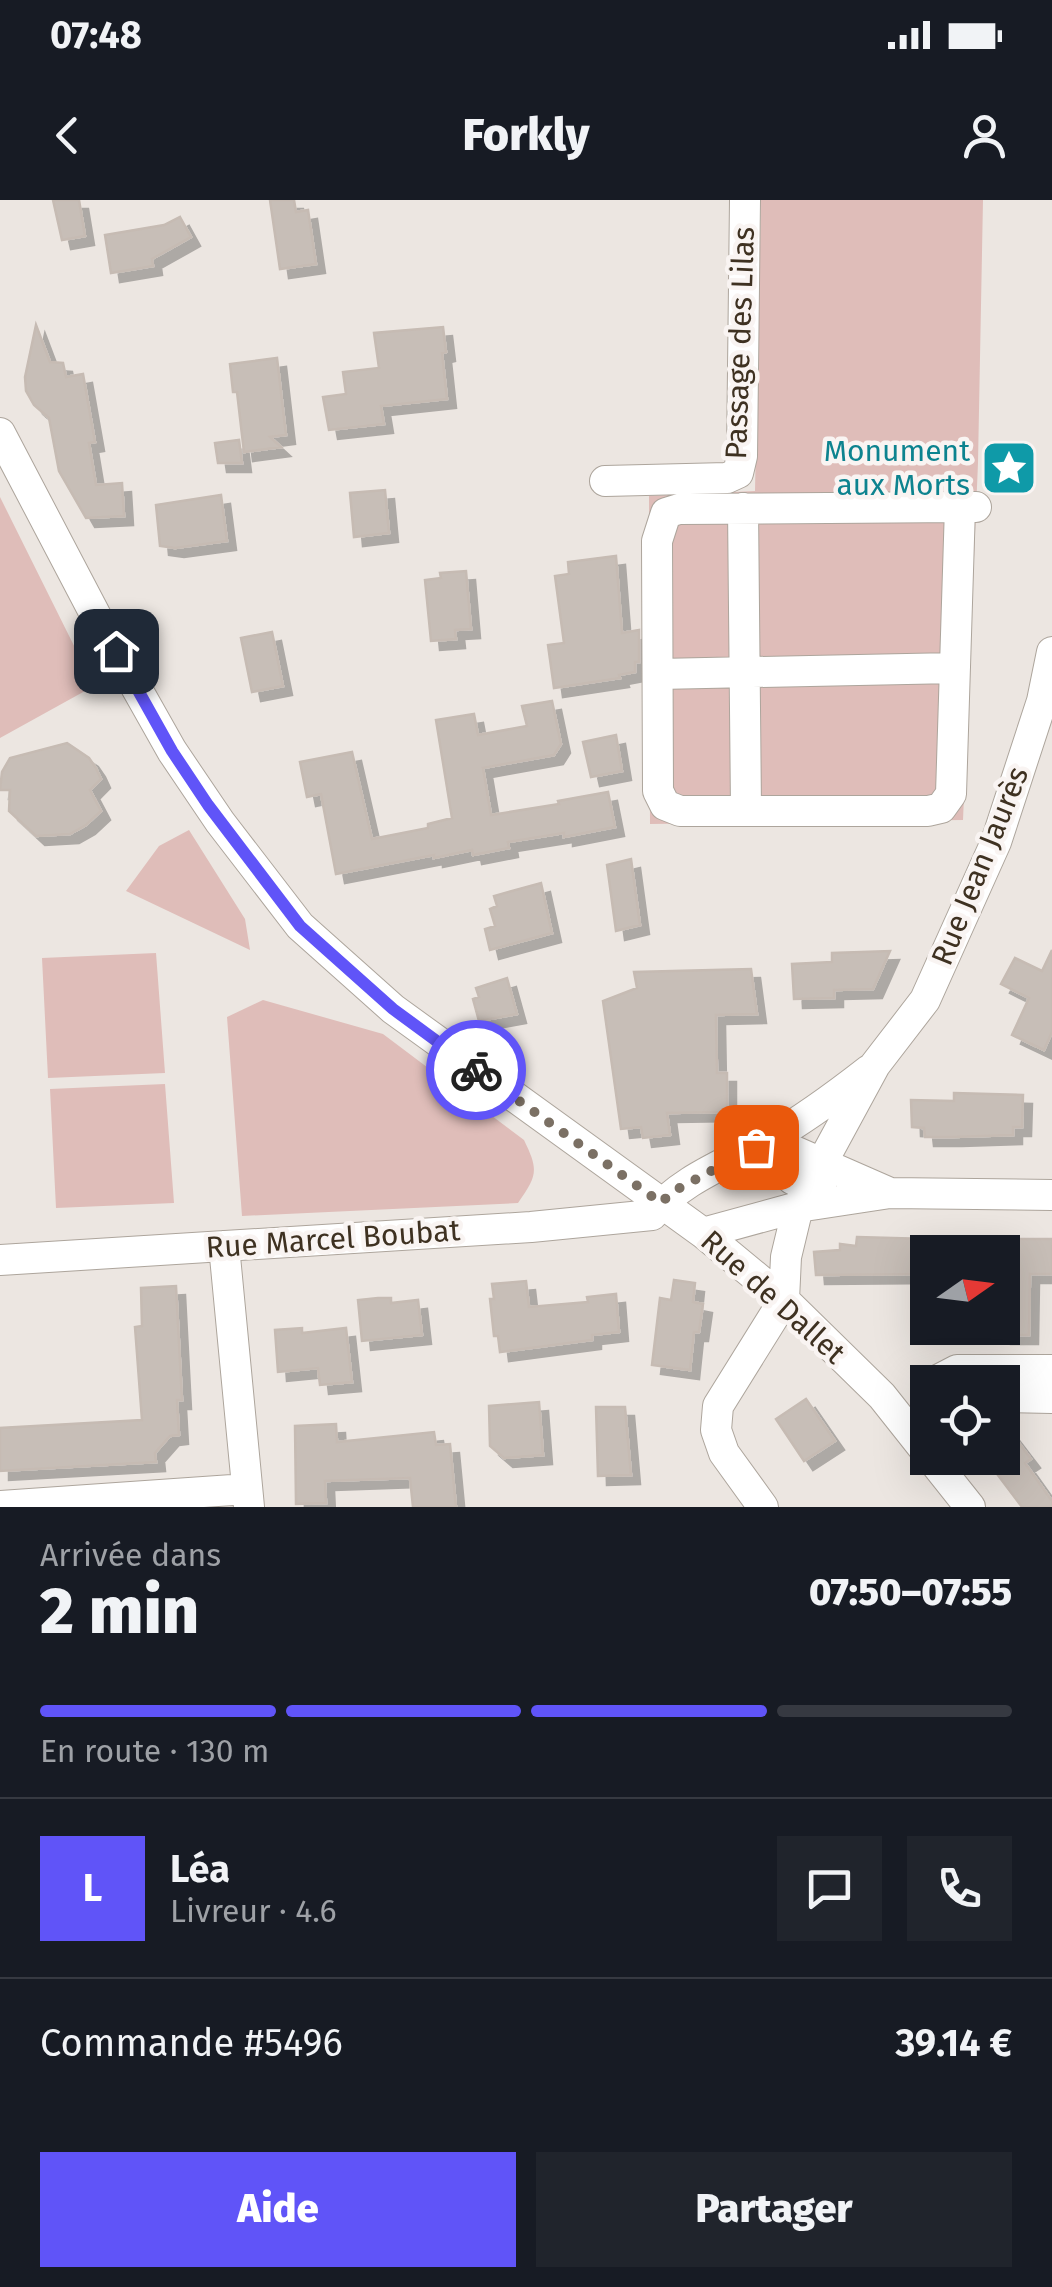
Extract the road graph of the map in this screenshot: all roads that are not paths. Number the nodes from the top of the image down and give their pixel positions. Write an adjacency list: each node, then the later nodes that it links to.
1 (744, 200): 3 (street, Passage des Lilas)
2 (0, 433): 16 (street, Rue de Dallet)
3 (605, 481)
4 (743, 508): 6 (street); 7 (street); 8 (street)
5 (1052, 652): 10 (street, Rue Jean Jaurès)
6 (955, 668): 7 (street); 9 (street)
7 (745, 672): 8 (street); 9 (street)
8 (658, 674): 9 (street)
9 (746, 809)
10 (876, 1065): 11 (street, Rue Jean Jaurès); 12 (street, Rue Jean Jaurès)
11 (762, 1143): 12 (street); 15 (street); 16 (street, Rue Jean Jaurès)
12 (823, 1161): 13 (street); 15 (street, Rue Jean Jaurès)
13 (890, 1193): 14 (street); 15 (street)
14 (1052, 1195)
15 (813, 1199): 17 (street); 20 (street, Rue Jean Jaurès)
16 (661, 1203): 17 (street, Rue de Dallet); 18 (street, Rue Marcel Boubat)
17 (703, 1233): 20 (street, Rue de Dallet)
18 (224, 1246): 19 (street, Rue Marcel Boubat); 29 (street)
19 (0, 1260)
20 (784, 1300): 26 (street, Rue de Dallet); 31 (street)
21 (1020, 1370): 22 (street)
22 (1052, 1370)
23 (910, 1395): 26 (street)
24 (1020, 1397): 25 (street)
25 (1052, 1398)
26 (890, 1406): 27 (street, Rue de Dallet)
27 (910, 1432)
28 (944, 1475): 32 (street, Rue de Dallet)
29 (248, 1498): 30 (street)
30 (0, 1506)
31 (763, 1507)
32 (970, 1507)

